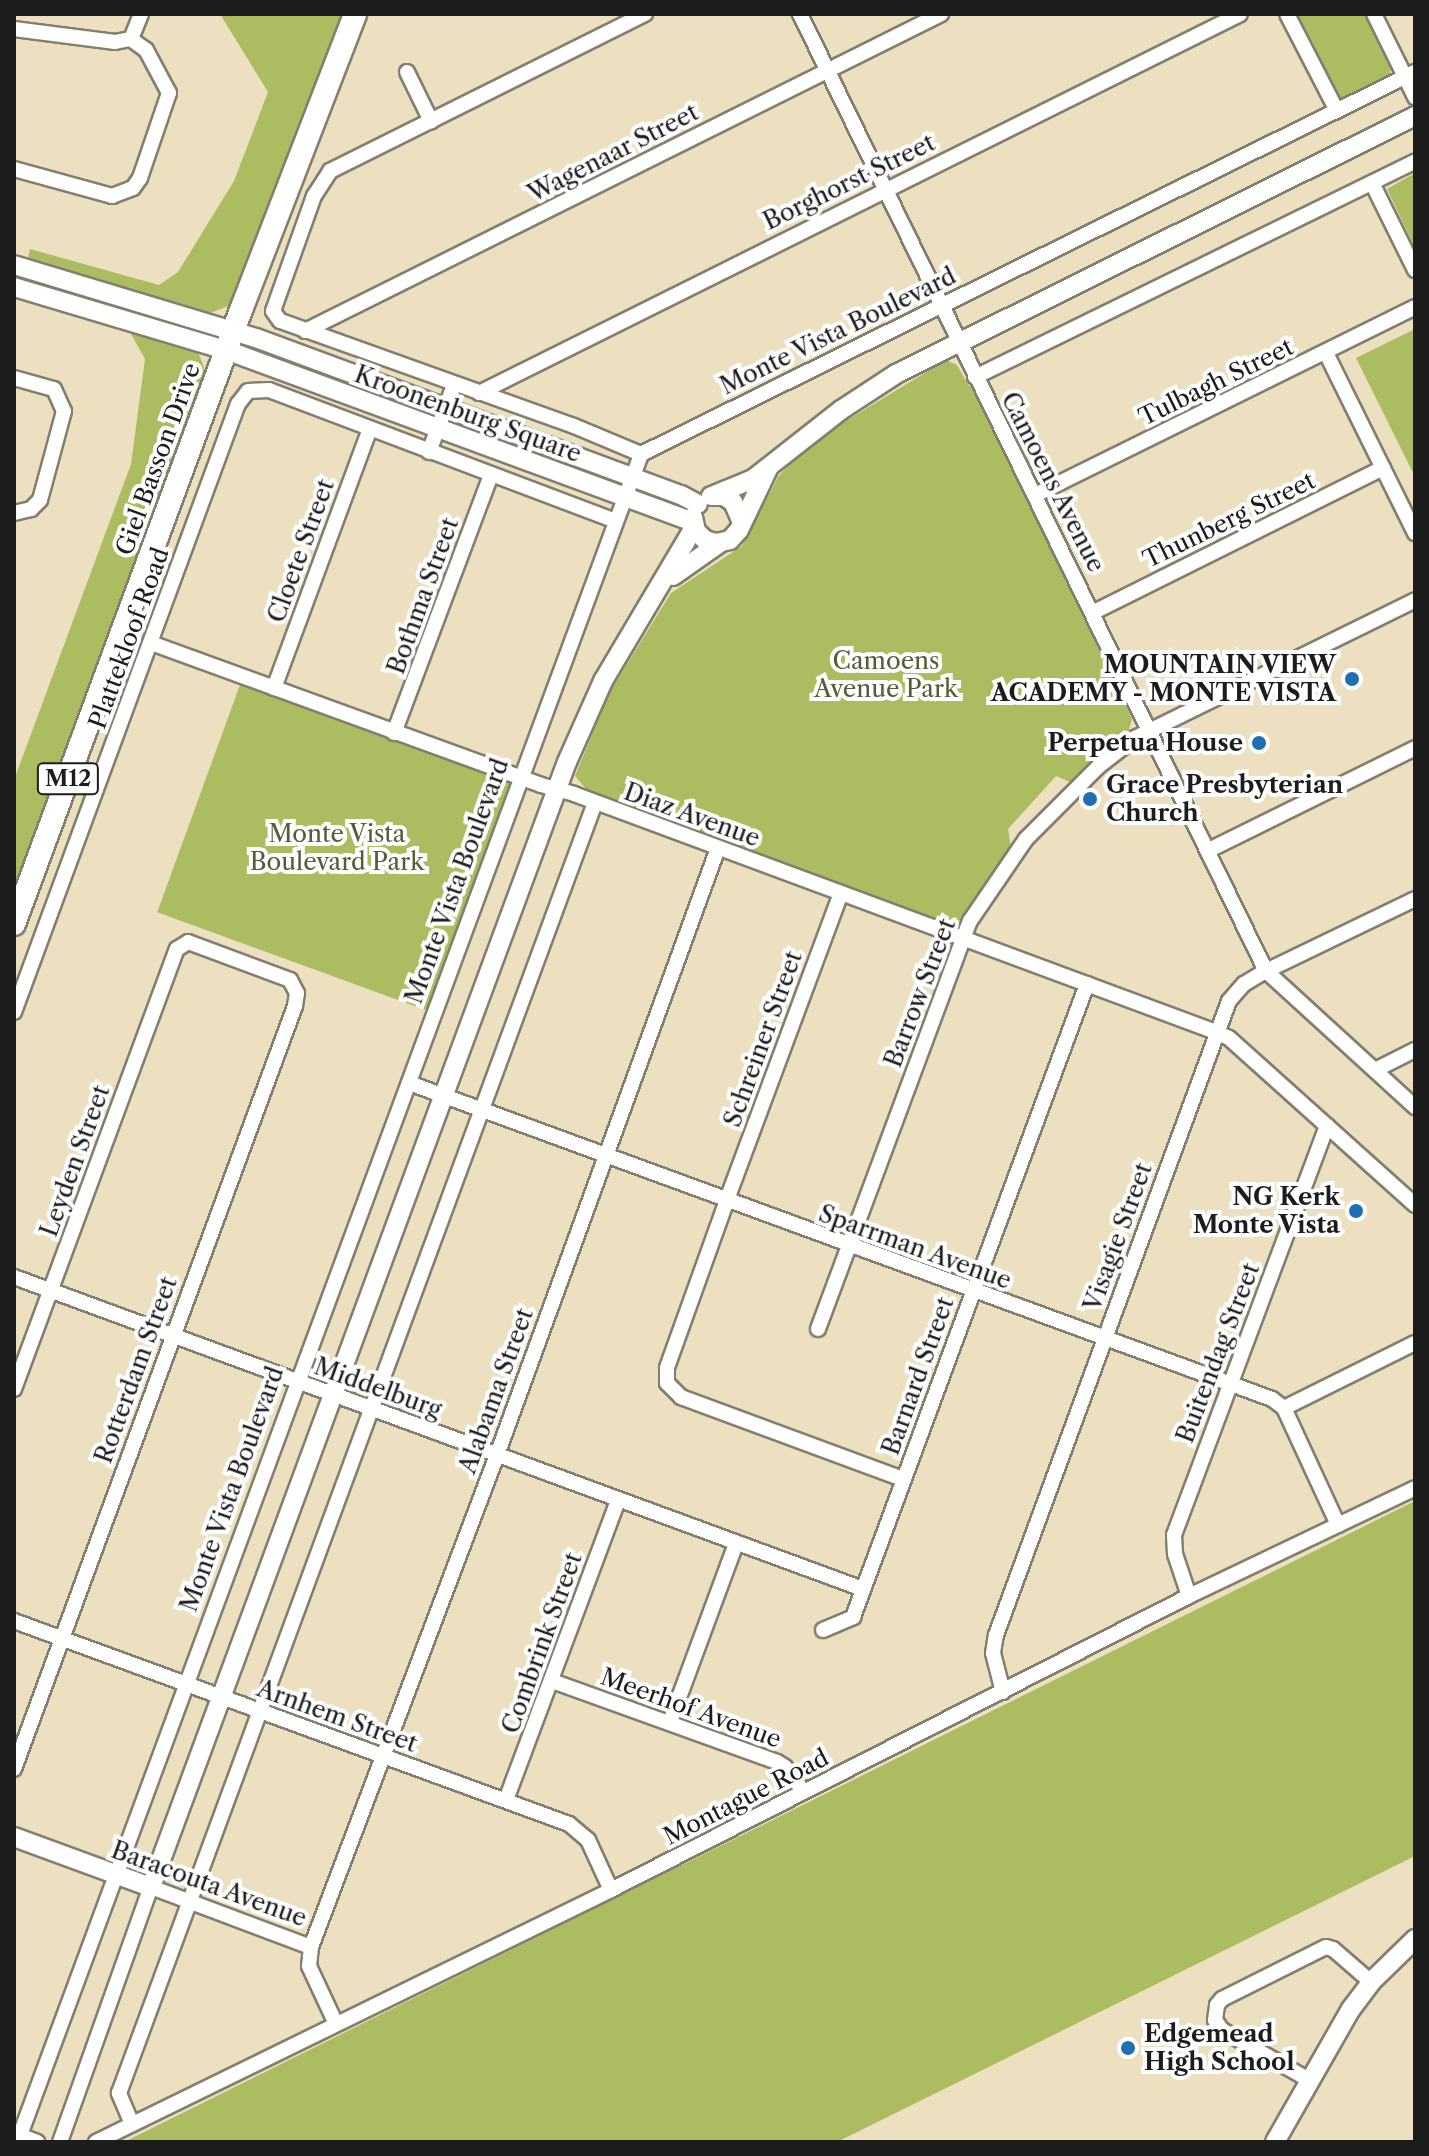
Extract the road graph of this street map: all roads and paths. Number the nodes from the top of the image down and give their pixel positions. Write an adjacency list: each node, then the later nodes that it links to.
1 (141, 14): 10 (street)
2 (355, 14): 28 (main road, Giel Basson Drive / M12)
3 (645, 14): 17 (street)
4 (800, 14): 11 (street, Camoens Avenue)
5 (941, 14): 11 (street, Wagenaar Street)
6 (1240, 14): 21 (street, Borghorst Street)
7 (1287, 14): 15 (street)
8 (1374, 14): 13 (street)
9 (14, 29): 10 (street)
10 (131, 39): 19 (street)
11 (828, 70): 21 (street, Camoens Avenue); 27 (street, Wagenaar Street)
12 (407, 72): 17 (street)
13 (1410, 75): 14 (street); 15 (street, Monte Vista Boulevard)
14 (1415, 97)
15 (1337, 111): 25 (street, Monte Vista Boulevard)
16 (1415, 116): 29 (main road)
17 (431, 121): 27 (street, Kroonenburg Square)
18 (1415, 161): 20 (street)
19 (14, 169)
20 (1372, 183): 23 (street); 31 (street)
21 (884, 189): 25 (street, Camoens Avenue); 35 (street, Borghorst Street)
22 (14, 265): 28 (main road)
23 (1415, 270)
24 (14, 287): 28 (main road)
25 (942, 307): 29 (street, Camoens Avenue); 40 (street, Monte Vista Boulevard)
26 (1415, 307): 30 (street, Tulbagh Street)
27 (305, 331): 33 (street, Kroonenburg Square)
28 (230, 340): 36 (main road, Kroonenburg Square); 38 (main road, Kroonenburg Square); 68 (main road, Giel Basson Drive / M12)
29 (959, 342): 31 (street, Camoens Avenue); 41 (main road)
30 (1326, 353): 42 (street); 45 (street, Tulbagh Street)
31 (975, 377): 45 (street, Camoens Avenue)
32 (14, 378): 48 (street)
33 (454, 385): 35 (street, Kroonenburg Square); 36 (street)
34 (269, 390): 37 (street, Kroonenburg Square); 56 (street, Plattekloof Road)
35 (479, 393): 40 (street, Kroonenburg Square)
36 (445, 407): 38 (street); 44 (main road, Kroonenburg Square)
37 (370, 429): 39 (street, Kroonenburg Square); 57 (street, Cloete Street)
38 (437, 430): 39 (street); 46 (main road, Kroonenburg Square)
39 (429, 452): 43 (street, Kroonenburg Square)
40 (641, 454): 44 (street, Monte Vista Boulevard)
41 (769, 467): 47 (main road); 49 (main road)
42 (1383, 468): 51 (street); 55 (street, Thunberg Street)
43 (491, 475): 50 (street, Kroonenburg Square); 59 (street, Bothma Street)
44 (632, 478): 46 (street, Monte Vista Boulevard); 47 (main road, Kroonenburg Square)
45 (1035, 495): 55 (street, Camoens Avenue)
46 (624, 498): 47 (main road, Kroonenburg Square); 50 (street, Monte Vista Boulevard)
47 (700, 512): 49 (main road); 52 (main road); 53 (main road)
48 (14, 513)
49 (741, 520): 52 (main road)
50 (615, 521): 61 (street, Monte Vista Boulevard)
51 (1415, 533)
52 (720, 543): 53 (main road)
53 (656, 595): 62 (main road)
54 (1415, 600): 58 (street, Barrow Street)
55 (1094, 612): 58 (street, Camoens Avenue)
56 (151, 643): 57 (street, Diaz Avenue); 73 (street, Plattekloof Road)
57 (274, 688): 59 (street, Diaz Avenue)
58 (1152, 730): 65 (street, Camoens Avenue); 69 (street, Barrow Street)
59 (394, 733): 61 (street, Diaz Avenue)
60 (1415, 748): 65 (street)
61 (521, 778): 62 (street, Diaz Avenue); 77 (street, Monte Vista Boulevard)
62 (557, 789): 63 (street, Diaz Avenue); 78 (main road)
63 (595, 803): 64 (street, Diaz Avenue); 80 (street)
64 (718, 848): 66 (street, Diaz Avenue); 82 (street, Alabama Street)
65 (1209, 850): 71 (street, Camoens Avenue)
66 (841, 893): 69 (street, Diaz Avenue); 83 (street, Schreiner Street)
67 (1415, 899): 71 (street, Visagie Street)
68 (14, 924)
69 (963, 939): 72 (street, Diaz Avenue); 85 (street, Barrow Street)
70 (177, 949): 87 (street, Leyden Street); 90 (street, Rotterdam Street)
71 (1266, 971): 74 (street, Visagie Street); 76 (street)
72 (1087, 984): 74 (street, Diaz Avenue); 88 (street, Barnard Street)
73 (14, 1012)
74 (1216, 1032): 81 (street, Diaz Avenue); 91 (street, Visagie Street)
75 (1415, 1050): 76 (street)
76 (1375, 1070): 79 (street)
77 (409, 1083): 78 (street, Sparrman Avenue); 93 (street, Monte Vista Boulevard)
78 (444, 1095): 80 (street, Sparrman Avenue); 96 (main road)
79 (1415, 1107)
80 (482, 1108): 82 (street, Sparrman Avenue); 98 (street)
81 (1327, 1126): 84 (street, Diaz Avenue); 94 (street, Buitendag Street)
82 (606, 1155): 83 (street, Sparrman Avenue); 99 (street, Alabama Street)
83 (727, 1200): 85 (street, Sparrman Avenue); 100 (street, Schreiner Street)
84 (1415, 1205)
85 (848, 1246): 88 (street, Sparrman Avenue); 89 (street, Barrow Street)
86 (14, 1277): 87 (street, Middelburg)
87 (50, 1291): 90 (street, Middelburg); 95 (street, Leyden Street)
88 (973, 1291): 91 (street, Sparrman Avenue); 100 (street, Barnard Street)
89 (818, 1329)
90 (172, 1336): 93 (street, Middelburg); 109 (street, Rotterdam Street)
91 (1105, 1340): 94 (street, Sparrman Avenue); 112 (street, Visagie Street)
92 (1415, 1343): 97 (street)
93 (298, 1382): 96 (street, Middelburg); 111 (street, Monte Vista Boulevard)
94 (1231, 1382): 97 (street, Sparrman Avenue); 106 (street, Buitendag Street)
95 (14, 1389)
96 (335, 1396): 98 (street, Middelburg); 113 (main road)
97 (1284, 1408): 103 (street)
98 (371, 1409): 99 (street, Middelburg); 114 (street)
99 (497, 1455): 102 (street, Middelburg); 116 (street, Alabama Street)
100 (903, 1479): 105 (street, Barnard Street)
101 (1415, 1488): 103 (street, Montague Road)
102 (618, 1501): 104 (street, Middelburg); 110 (street, Combrink Street)
103 (1338, 1525): 106 (street, Montague Road)
104 (736, 1544): 105 (street, Middelburg); 115 (street)
105 (863, 1589): 108 (street, Barnard Street)
106 (1189, 1596): 112 (street, Montague Road)
107 (14, 1621): 109 (street, Arnhem Street)
108 (823, 1630)
109 (61, 1638): 111 (street, Arnhem Street); 117 (street, Rotterdam Street)
110 (552, 1681): 115 (street, Meerhof Avenue); 119 (street, Combrink Street)
111 (186, 1683): 113 (street, Arnhem Street); 121 (street, Monte Vista Boulevard)
112 (1003, 1692): 118 (street, Montague Road)
113 (223, 1697): 114 (street, Arnhem Street); 122 (main road)
114 (259, 1711): 116 (street, Arnhem Street); 124 (street)
115 (670, 1722): 118 (street, Meerhof Avenue)
116 (382, 1758): 119 (street, Arnhem Street); 126 (street, Alabama Street)
117 (14, 1769)
118 (803, 1791): 123 (street, Montague Road)
119 (506, 1800): 123 (street, Arnhem Street)
120 (14, 1837): 121 (main road, Baracouta Avenue)
121 (116, 1876): 122 (main road, Baracouta Avenue); 131 (street, Monte Vista Boulevard)
122 (151, 1887): 124 (street, Baracouta Avenue); 134 (street)
123 (611, 1890): 128 (street, Montague Road)
124 (190, 1901): 126 (street, Baracouta Avenue); 130 (street)
125 (1415, 1939): 127 (main road)
126 (311, 1947): 128 (street, Baracouta Avenue)
127 (1371, 1982): 129 (main road); 129 (street)
128 (336, 2024): 130 (street, Montague Road)
129 (1309, 2080): 132 (main road)
130 (132, 2124): 135 (street, Montague Road)
131 (17, 2134): 133 (street)
132 (1283, 2139)
133 (37, 2142)
134 (60, 2142)
135 (96, 2142)

